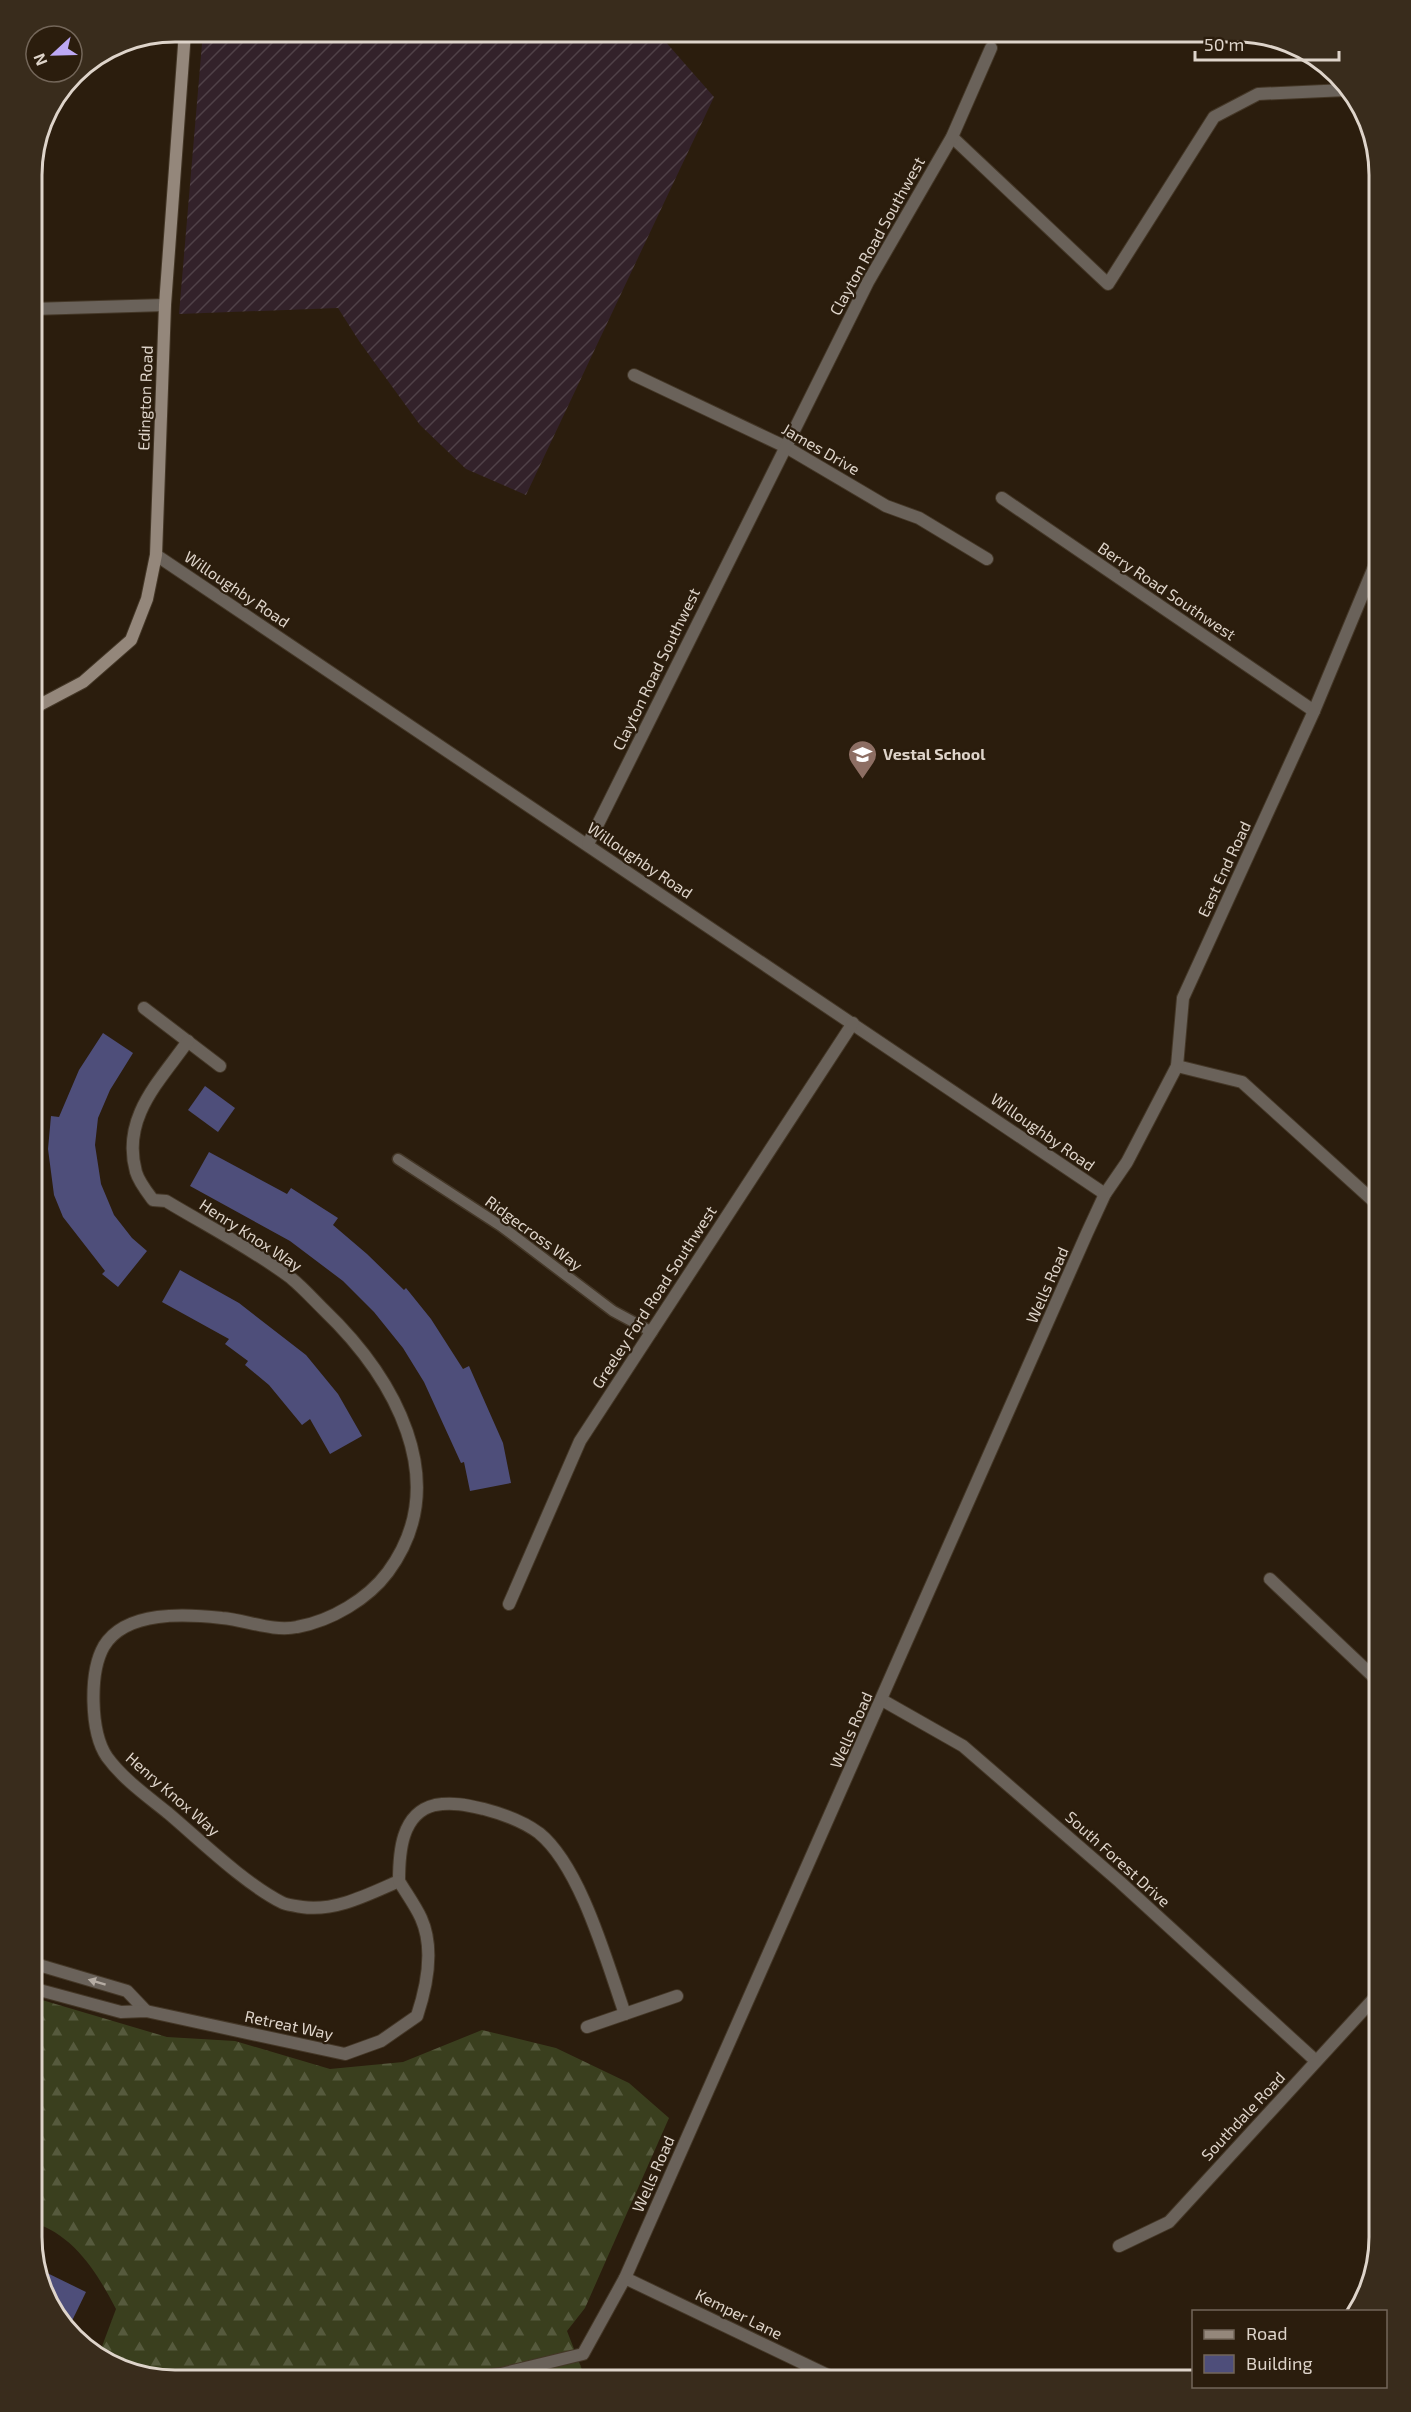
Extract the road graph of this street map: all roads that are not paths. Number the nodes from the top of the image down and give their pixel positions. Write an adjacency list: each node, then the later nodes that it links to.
1 (184, 42): 5 (street, Edington Road)
2 (991, 48): 4 (street, Clayton Road Southwest)
3 (1339, 90): 4 (street)
4 (952, 137): 8 (street, Clayton Road Southwest)
5 (165, 305): 6 (street); 10 (street, Edington Road)
6 (42, 309)
7 (634, 375): 8 (street, James Drive)
8 (786, 447): 11 (street, James Drive); 15 (street, Clayton Road Southwest)
9 (1002, 498): 14 (street, Berry Road Southwest)
10 (156, 555): 13 (street, Edington Road); 15 (street, Willoughby Road)
11 (987, 559)
12 (1369, 581): 14 (street, East End Road)
13 (42, 704)
14 (1314, 711): 20 (street, East End Road)
15 (588, 844): 17 (street, Willoughby Road)
16 (144, 1008): 18 (street)
17 (853, 1023): 22 (street, Willoughby Road); 24 (street, Greeley Ford Road Southwest)
18 (188, 1041): 19 (street); 29 (street, Henry Knox Way)
19 (220, 1065)
20 (1177, 1066): 22 (street, East End Road); 23 (street)
21 (398, 1159): 24 (lane, Ridgecross Way)
22 (1105, 1194): 28 (street, Wells Road)
23 (1369, 1196)
24 (652, 1332): 26 (street, Greeley Ford Road Southwest)
25 (1270, 1579): 27 (street)
26 (509, 1604)
27 (1369, 1672)
28 (882, 1700): 37 (street, South Forest Drive); 39 (street, Wells Road)
29 (399, 1881): 34 (street, Retreat Way); 35 (street)
30 (42, 1966): 34 (street, one-way to 30)
31 (42, 1991): 34 (street, Retreat Way)
32 (677, 1996): 35 (street)
33 (1369, 2005): 37 (street, Southdale Road)
34 (146, 2011)
35 (625, 2014): 36 (street)
36 (587, 2027)
37 (1316, 2061): 38 (street, Southdale Road)
38 (1119, 2246)
39 (625, 2278): 40 (street, Wells Road); 41 (street, Kemper Lane)
40 (517, 2370)
41 (817, 2370)

